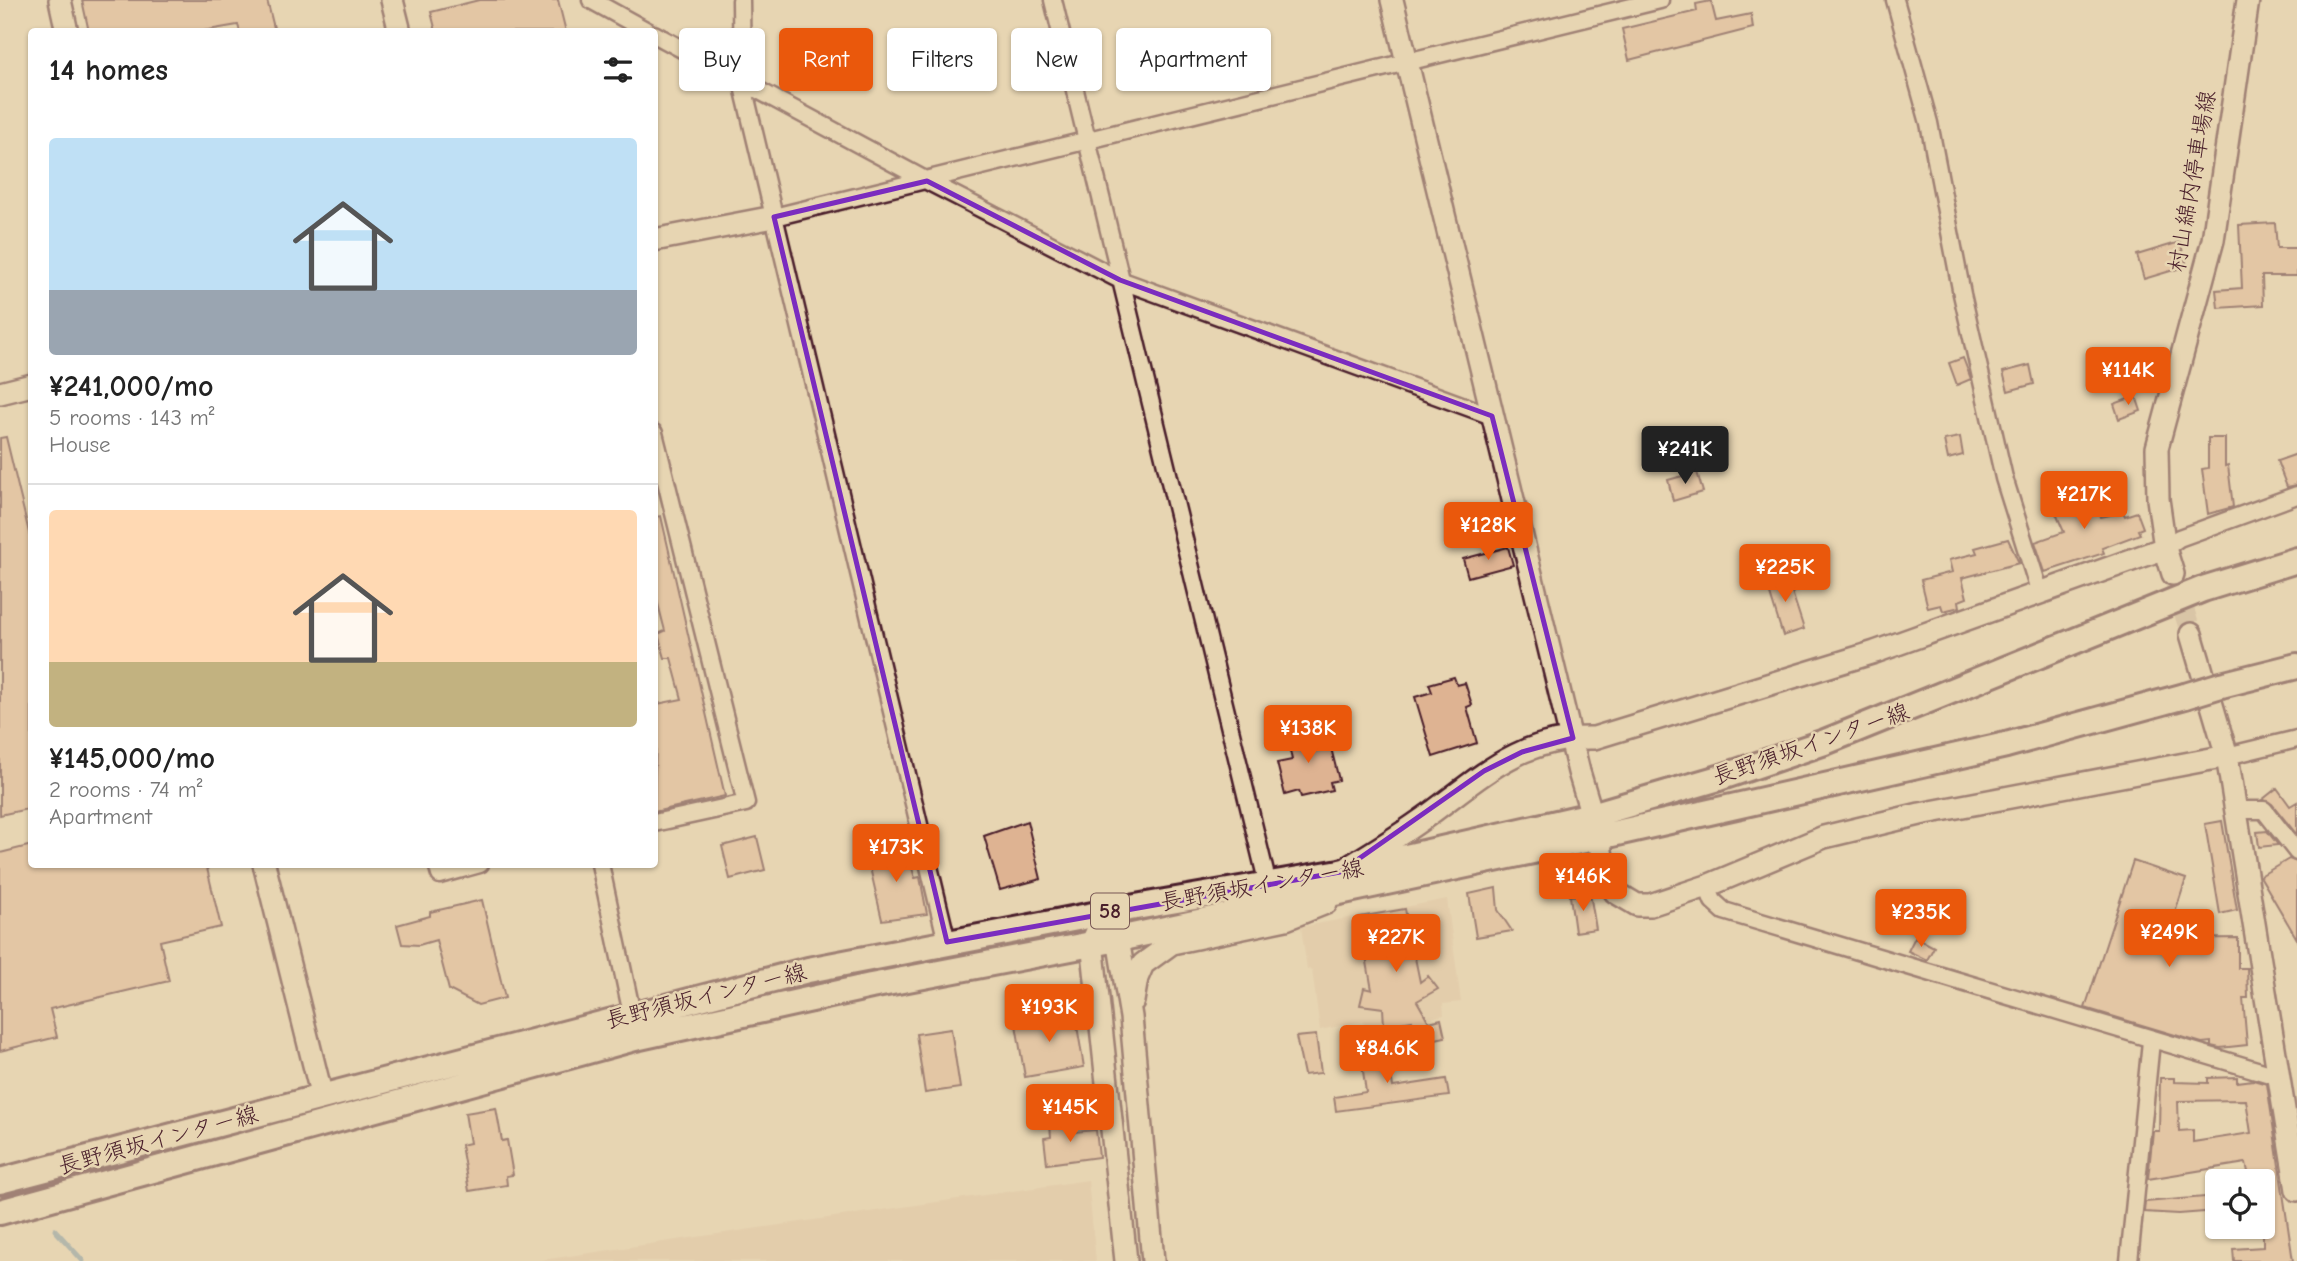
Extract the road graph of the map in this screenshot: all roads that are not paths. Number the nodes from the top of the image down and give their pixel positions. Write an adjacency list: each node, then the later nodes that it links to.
1 (60, 0): 10 (street)
2 (392, 0): 11 (street)
3 (591, 0): 12 (street)
4 (741, 0): 13 (street)
5 (1053, 0): 19 (street)
6 (1392, 0): 16 (street)
7 (1660, 0): 16 (street)
8 (1895, 0): 32 (street)
9 (2248, 0): 29 (street, 村山綿内停車場線)
10 (66, 28)
11 (399, 28)
12 (642, 28)
13 (741, 28)
14 (658, 36): 15 (street)
15 (679, 48)
16 (1407, 62): 19 (street); 26 (street)
17 (744, 91): 21 (street)
18 (759, 91): 20 (street)
19 (1086, 139): 20 (street); 23 (street)
20 (928, 181): 21 (street); 23 (street)
21 (774, 217): 22 (street); 52 (street)
22 (658, 239)
23 (1120, 280): 26 (street); 47 (street)
24 (28, 386): 25 (street)
25 (0, 393)
26 (1492, 416): 35 (street)
27 (658, 449): 39 (street)
28 (2297, 495): 29 (street)
29 (2165, 548): 31 (street, 村山綿内停車場線); 32 (street)
30 (2297, 560): 40 (main road, 長野須坂インター線 / 58)
31 (2173, 574)
32 (2040, 593): 35 (street)
33 (2191, 634): 37 (street)
34 (2297, 666): 40 (main road, 長野須坂インター線 / 58, bridge)
35 (1573, 738): 40 (street); 46 (street)
36 (2297, 739): 37 (street)
37 (2227, 756): 38 (street); 48 (street)
38 (2234, 810): 41 (street); 57 (street)
39 (658, 822)
40 (1596, 826): 46 (main road, 長野須坂インター線 / 58); 48 (street); 49 (main road, 長野須坂インター線 / 58)
41 (2297, 852)
42 (265, 868): 58 (street)
43 (438, 868): 44 (street)
44 (465, 868)
45 (601, 868): 54 (street)
46 (1340, 873): 47 (main road, 長野須坂インター線 / 58)
47 (1268, 886): 50 (main road, 長野須坂インター線 / 58)
48 (1707, 886): 56 (street)
49 (1364, 887): 51 (main road, 長野須坂インター線 / 58); 55 (street)
50 (1104, 913): 51 (street); 52 (main road, 長野須坂インター線 / 58); 53 (street)
51 (1118, 939): 53 (main road, 長野須坂インター線 / 58); 55 (street)
52 (947, 942): 54 (main road, 長野須坂インター線 / 58)
53 (1092, 942): 61 (main road, 長野須坂インター線 / 58); 62 (street)
54 (632, 1014): 58 (main road, 長野須坂インター線 / 58)
55 (1131, 1017): 63 (street)
56 (2151, 1041): 57 (street); 64 (street)
57 (2286, 1082): 60 (street)
58 (322, 1097): 59 (main road, 長野須坂インター線 / 58)
59 (0, 1181)
60 (2297, 1190)
61 (0, 1212)
62 (1126, 1261)
63 (1153, 1261)
64 (2129, 1261)

